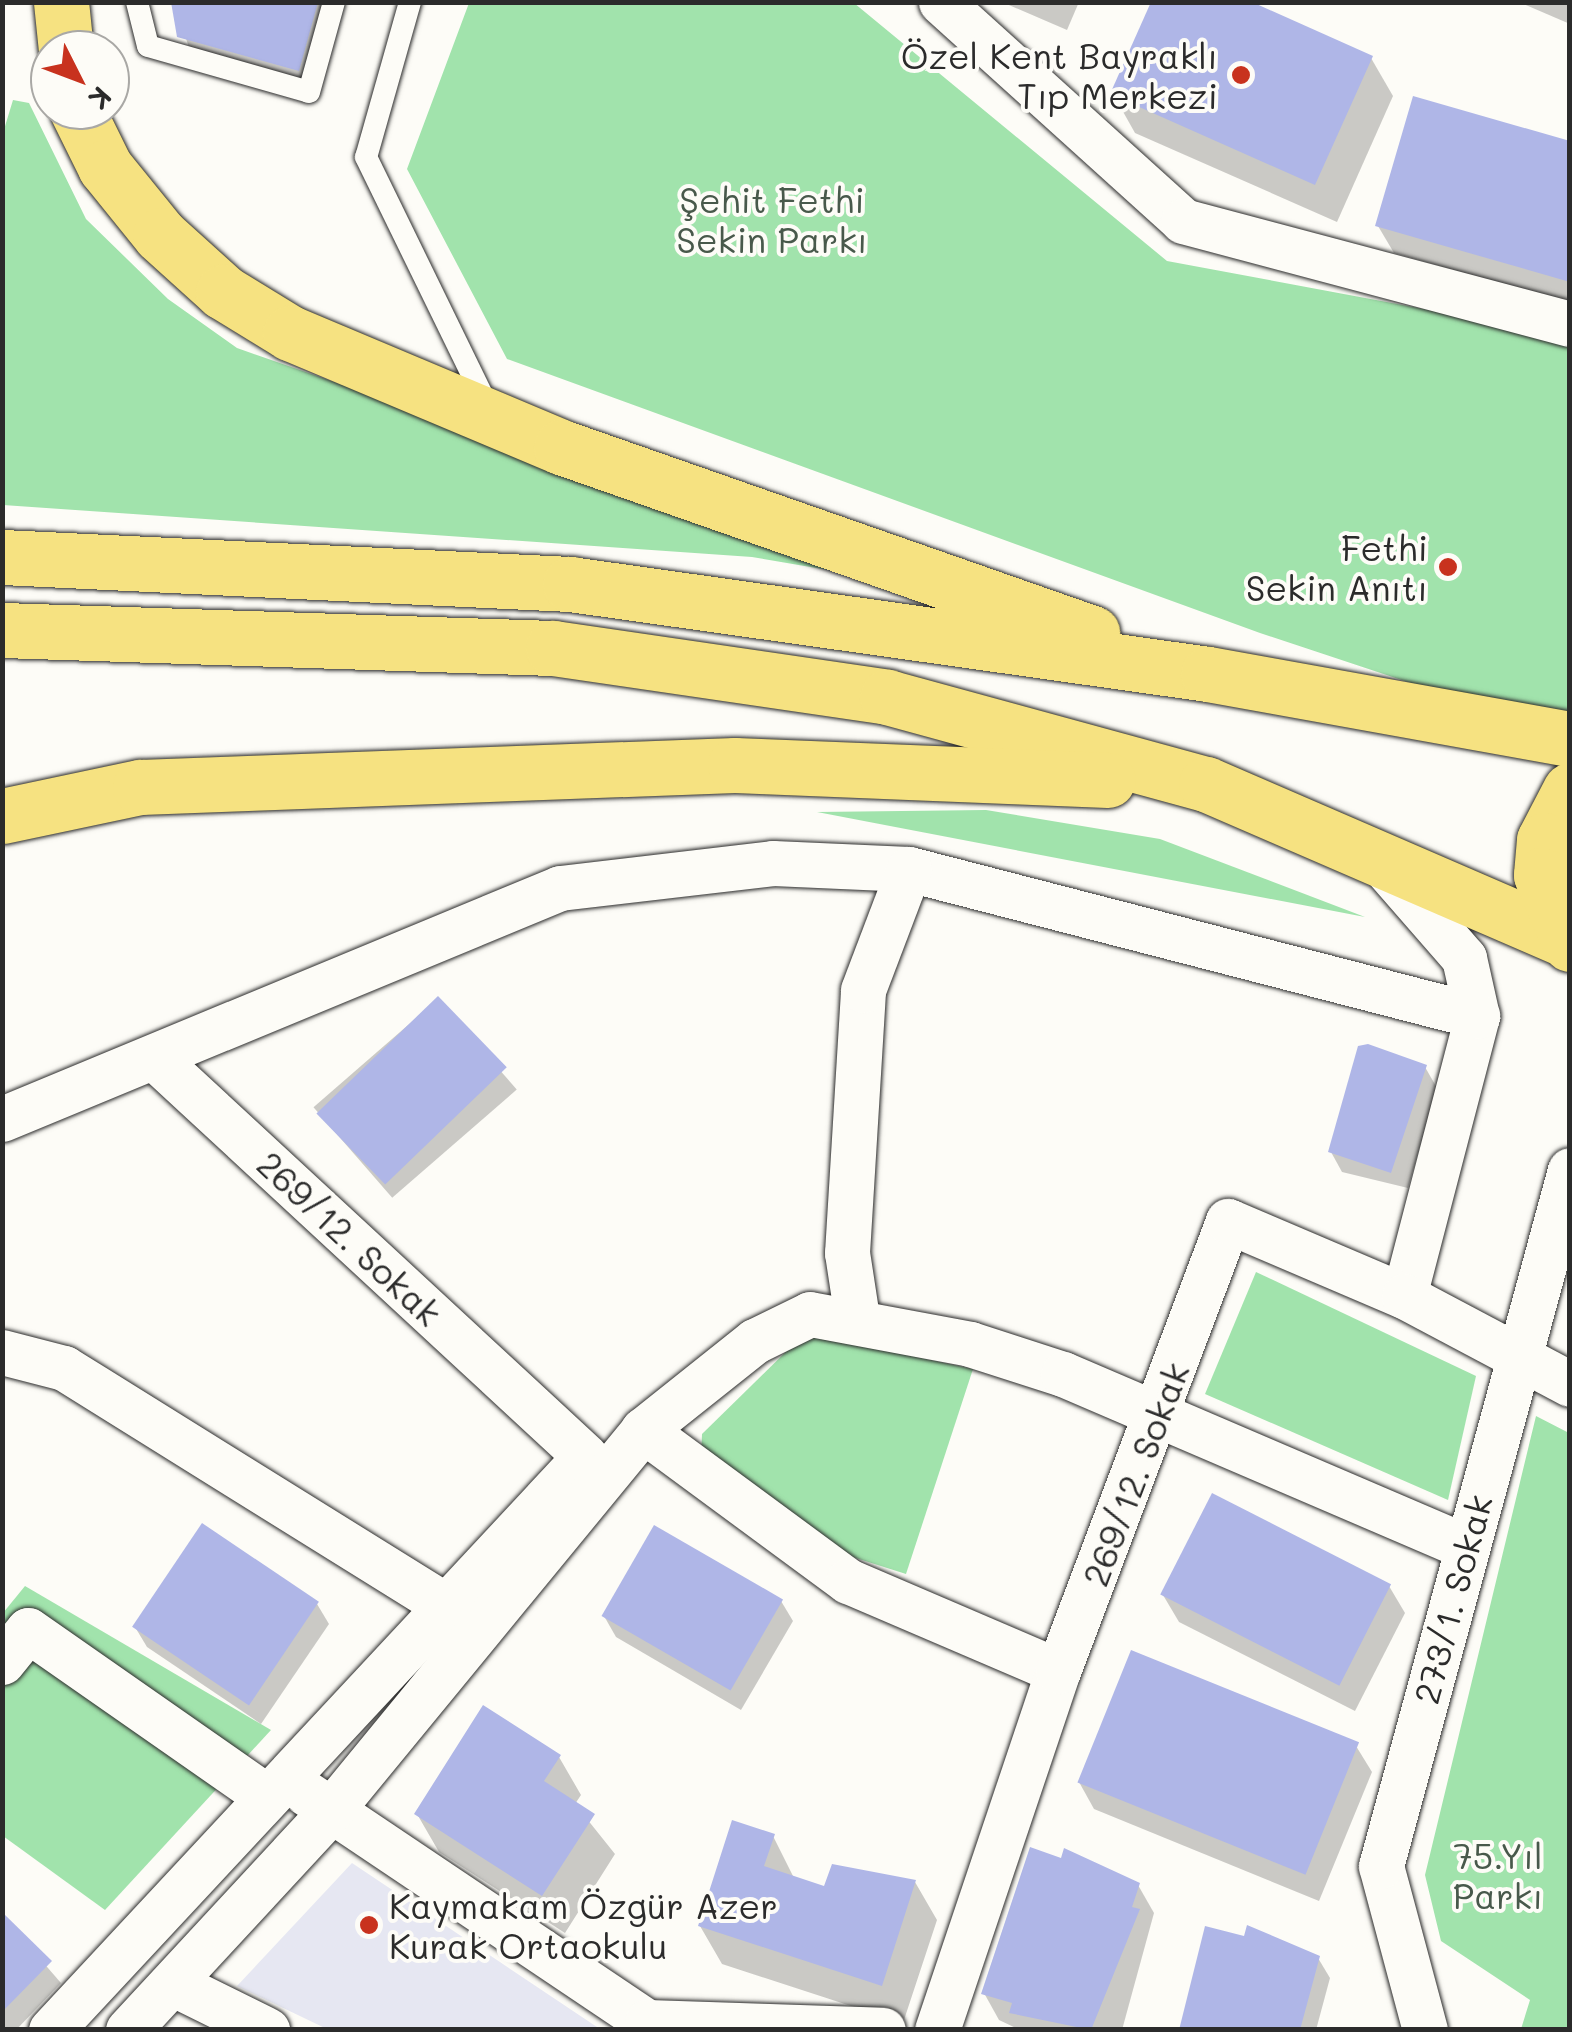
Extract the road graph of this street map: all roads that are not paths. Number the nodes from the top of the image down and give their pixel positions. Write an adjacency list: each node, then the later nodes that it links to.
1 (61, 2): 6 (main road)
2 (136, 2): 3 (lane)
3 (334, 2)
4 (410, 2): 9 (lane)
5 (942, 2): 8 (street)
6 (64, 30)
7 (87, 130): 9 (main road)
8 (1570, 324)
9 (492, 419): 12 (main road)
10 (2, 557): 12 (main road)
11 (2, 630): 14 (main road)
12 (1208, 674): 13 (main road)
13 (1570, 739)
14 (1206, 784): 16 (main road); 17 (main road)
15 (1570, 790): 19 (main road)
16 (2, 816)
17 (1378, 859): 19 (main road); 20 (street)
18 (909, 869): 20 (street); 21 (street); 25 (street)
19 (1567, 942)
20 (1477, 1016): 24 (street)
21 (158, 1061): 22 (street); 31 (street, 269/12. Sokak)
22 (2, 1119)
23 (1570, 1170): 27 (street, 273/1. Sokak)
24 (1404, 1296): 27 (street, 269/12. Sokak); 29 (street, 269/12. Sokak)
25 (857, 1318): 29 (street); 30 (street)
26 (2, 1352): 33 (street)
27 (1518, 1356): 28 (street, 269/12. Sokak); 32 (street, 273/1. Sokak)
28 (1570, 1384)
29 (1163, 1410): 32 (street); 35 (street, 269/12. Sokak)
30 (642, 1430): 31 (street); 35 (street); 37 (street)
31 (585, 1456): 33 (street)
32 (1465, 1546): 44 (street, 273/1. Sokak)
33 (449, 1608): 36 (street)
34 (2, 1662): 36 (street)
35 (1058, 1670): 43 (street, 269/12. Sokak)
36 (277, 1785): 37 (street); 39 (street)
37 (328, 1814): 38 (street); 42 (street)
38 (174, 1984): 40 (street); 41 (street)
39 (51, 2030)
40 (128, 2030)
41 (267, 2030)
42 (883, 2030)
43 (937, 2030)
44 (1424, 2030)

